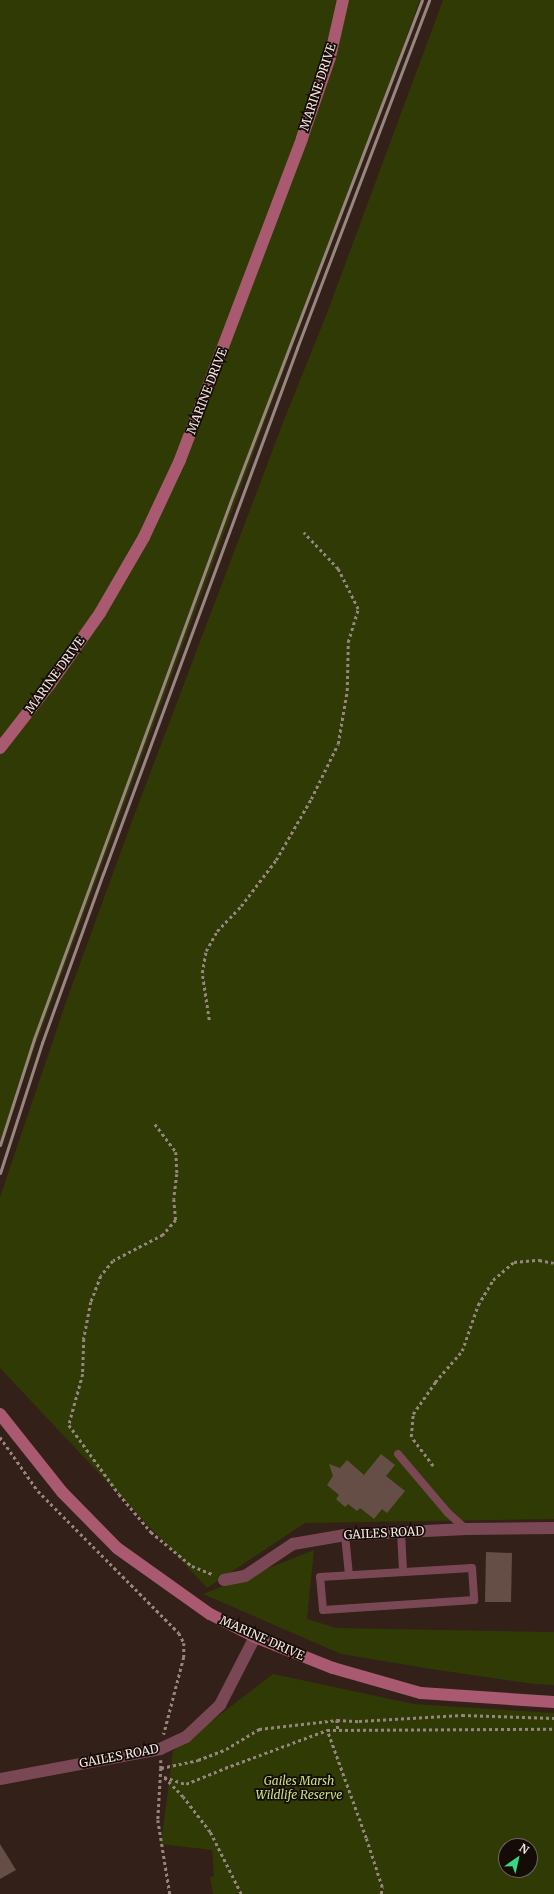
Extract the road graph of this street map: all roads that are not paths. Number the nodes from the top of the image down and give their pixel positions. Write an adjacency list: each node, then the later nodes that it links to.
1 (343, 0): 2 (street, MARINE DRIVE)
2 (0, 748)
3 (0, 1414): 12 (street, MARINE DRIVE)
4 (398, 1454): 6 (lane)
5 (554, 1528): 6 (street, GAILES ROAD)
6 (466, 1529): 7 (street, GAILES ROAD)
7 (401, 1532): 8 (street, GAILES ROAD); 9 (lane)
8 (345, 1535): 10 (lane); 11 (street, GAILES ROAD)
9 (403, 1571): 10 (lane); 10 (lane)
10 (349, 1575)
11 (224, 1580)
12 (255, 1637): 13 (street, MARINE DRIVE); 14 (street, GAILES ROAD)
13 (554, 1702)
14 (0, 1779)

